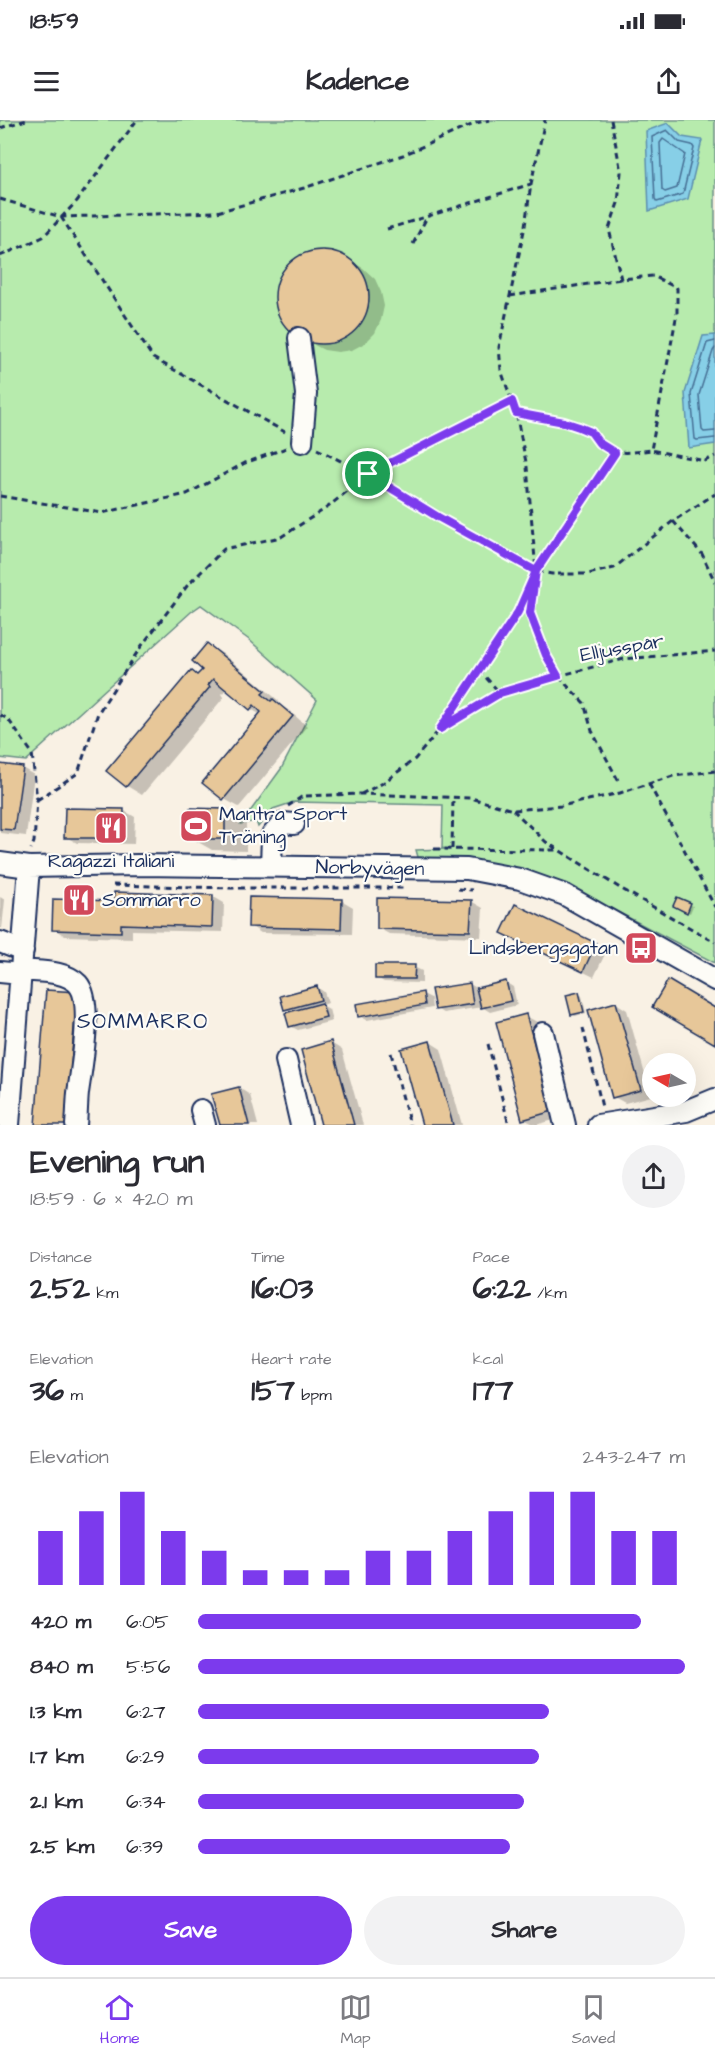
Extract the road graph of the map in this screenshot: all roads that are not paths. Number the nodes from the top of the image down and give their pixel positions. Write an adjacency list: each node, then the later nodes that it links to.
1 (299, 338): 2 (street)
2 (302, 442)
3 (290, 815): 6 (street)
4 (0, 863): 5 (street, Norbyvägen)
5 (26, 866): 6 (street, Norbyvägen); 8 (street)
6 (271, 866): 10 (street, Norbyvägen)
7 (0, 942): 8 (street)
8 (22, 965): 9 (street); 16 (street); 17 (street)
9 (0, 972)
10 (715, 980)
11 (543, 1033): 19 (street)
12 (286, 1060): 18 (street)
13 (715, 1099): 14 (street)
14 (686, 1118): 15 (street)
15 (602, 1124)
16 (9, 1125)
17 (76, 1125)
18 (301, 1125)
19 (565, 1125)

